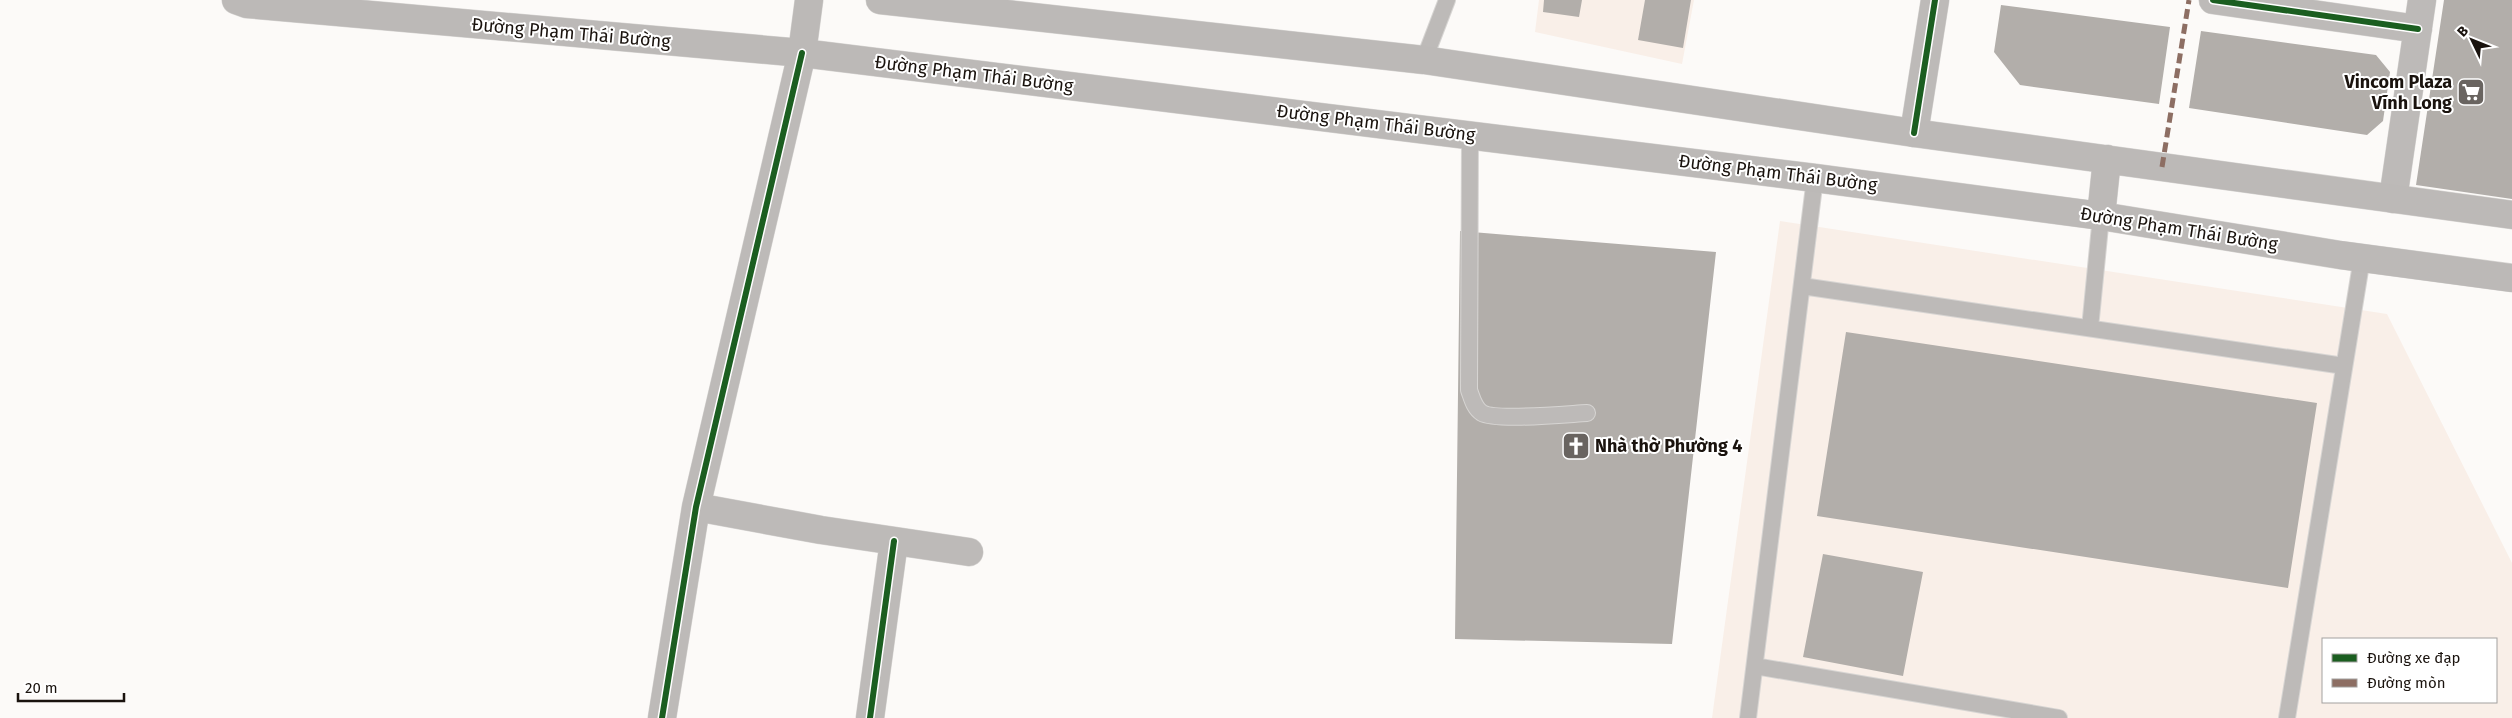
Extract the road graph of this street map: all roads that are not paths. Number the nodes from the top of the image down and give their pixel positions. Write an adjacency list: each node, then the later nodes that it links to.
1 (236, 0): 10 (main road, Đường Phạm Thái Bường)
2 (809, 0): 10 (main road)
3 (880, 0): 8 (main road)
4 (1447, 0): 11 (lane)
5 (1935, 0): 12 (street)
6 (2213, 0): 9 (street)
7 (2422, 0): 9 (street)
8 (924, 2): 11 (main road)
9 (2418, 29): 16 (street)
10 (802, 53): 13 (main road, Đường Phạm Thái Bường); 25 (street)
11 (1424, 60): 12 (main road)
12 (1914, 133): 14 (main road)
13 (1470, 135): 15 (main road, Đường Phạm Thái Bường); 24 (lane)
14 (2107, 159): 16 (main road); 18 (main road)
15 (1815, 178): 18 (main road, Đường Phạm Thái Bường); 21 (lane)
16 (2393, 199): 17 (main road)
17 (2512, 215)
18 (2101, 216): 19 (main road, Đường Phạm Thái Bường); 22 (lane)
19 (2362, 258): 20 (main road, Đường Phạm Thái Bường); 23 (lane)
20 (2512, 278)
21 (1802, 286): 22 (lane); 28 (lane)
22 (2090, 328): 23 (lane)
23 (2344, 366): 33 (lane)
24 (1587, 413)
25 (696, 507): 26 (street); 29 (street)
26 (894, 541): 27 (street); 30 (street)
27 (968, 552)
28 (1755, 666): 31 (lane); 32 (lane)
29 (662, 718)
30 (870, 718)
31 (1748, 718)
32 (2059, 718)
33 (2287, 718)

